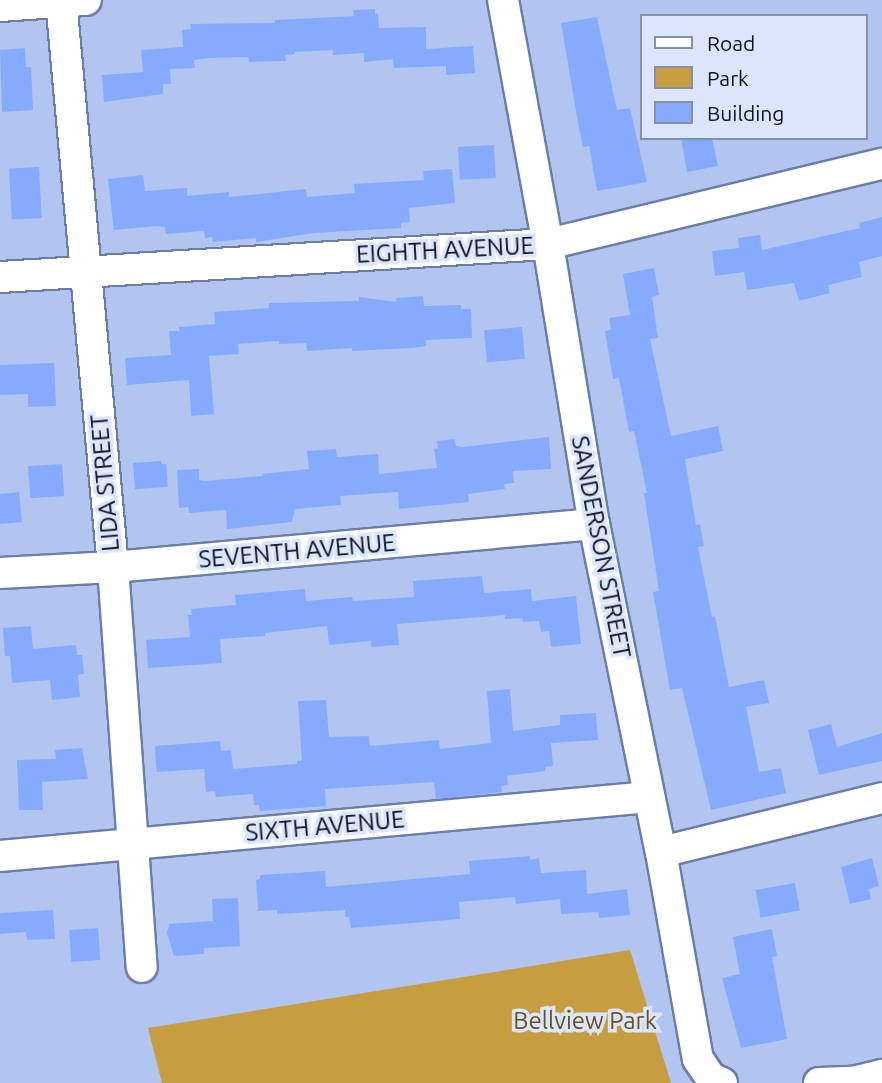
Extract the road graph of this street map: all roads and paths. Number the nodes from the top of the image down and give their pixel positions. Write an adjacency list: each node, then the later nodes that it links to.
1 (503, 0): 5 (street, SANDERSON STREET)
2 (69, 1): 3 (street); 6 (street, LIDA STREET)
3 (0, 6)
4 (882, 164): 5 (street, EIGHTH AVENUE)
5 (548, 244): 6 (street, EIGHTH AVENUE); 8 (street, SANDERSON STREET)
6 (85, 271): 7 (street, EIGHTH AVENUE); 9 (street, LIDA STREET)
7 (0, 277)
8 (594, 524): 9 (street, SEVENTH AVENUE); 11 (street, SANDERSON STREET)
9 (113, 567): 10 (street, SEVENTH AVENUE); 13 (street, LIDA STREET)
10 (0, 573)
11 (649, 797): 13 (street, SIXTH AVENUE); 14 (street, SANDERSON STREET)
12 (882, 797): 14 (street)
13 (135, 843): 15 (street, SIXTH AVENUE); 16 (street, LIDA STREET)
14 (661, 852): 18 (street, SANDERSON STREET)
15 (0, 856)
16 (142, 967)
17 (882, 1075): 19 (street)
18 (722, 1083)
19 (819, 1083)

